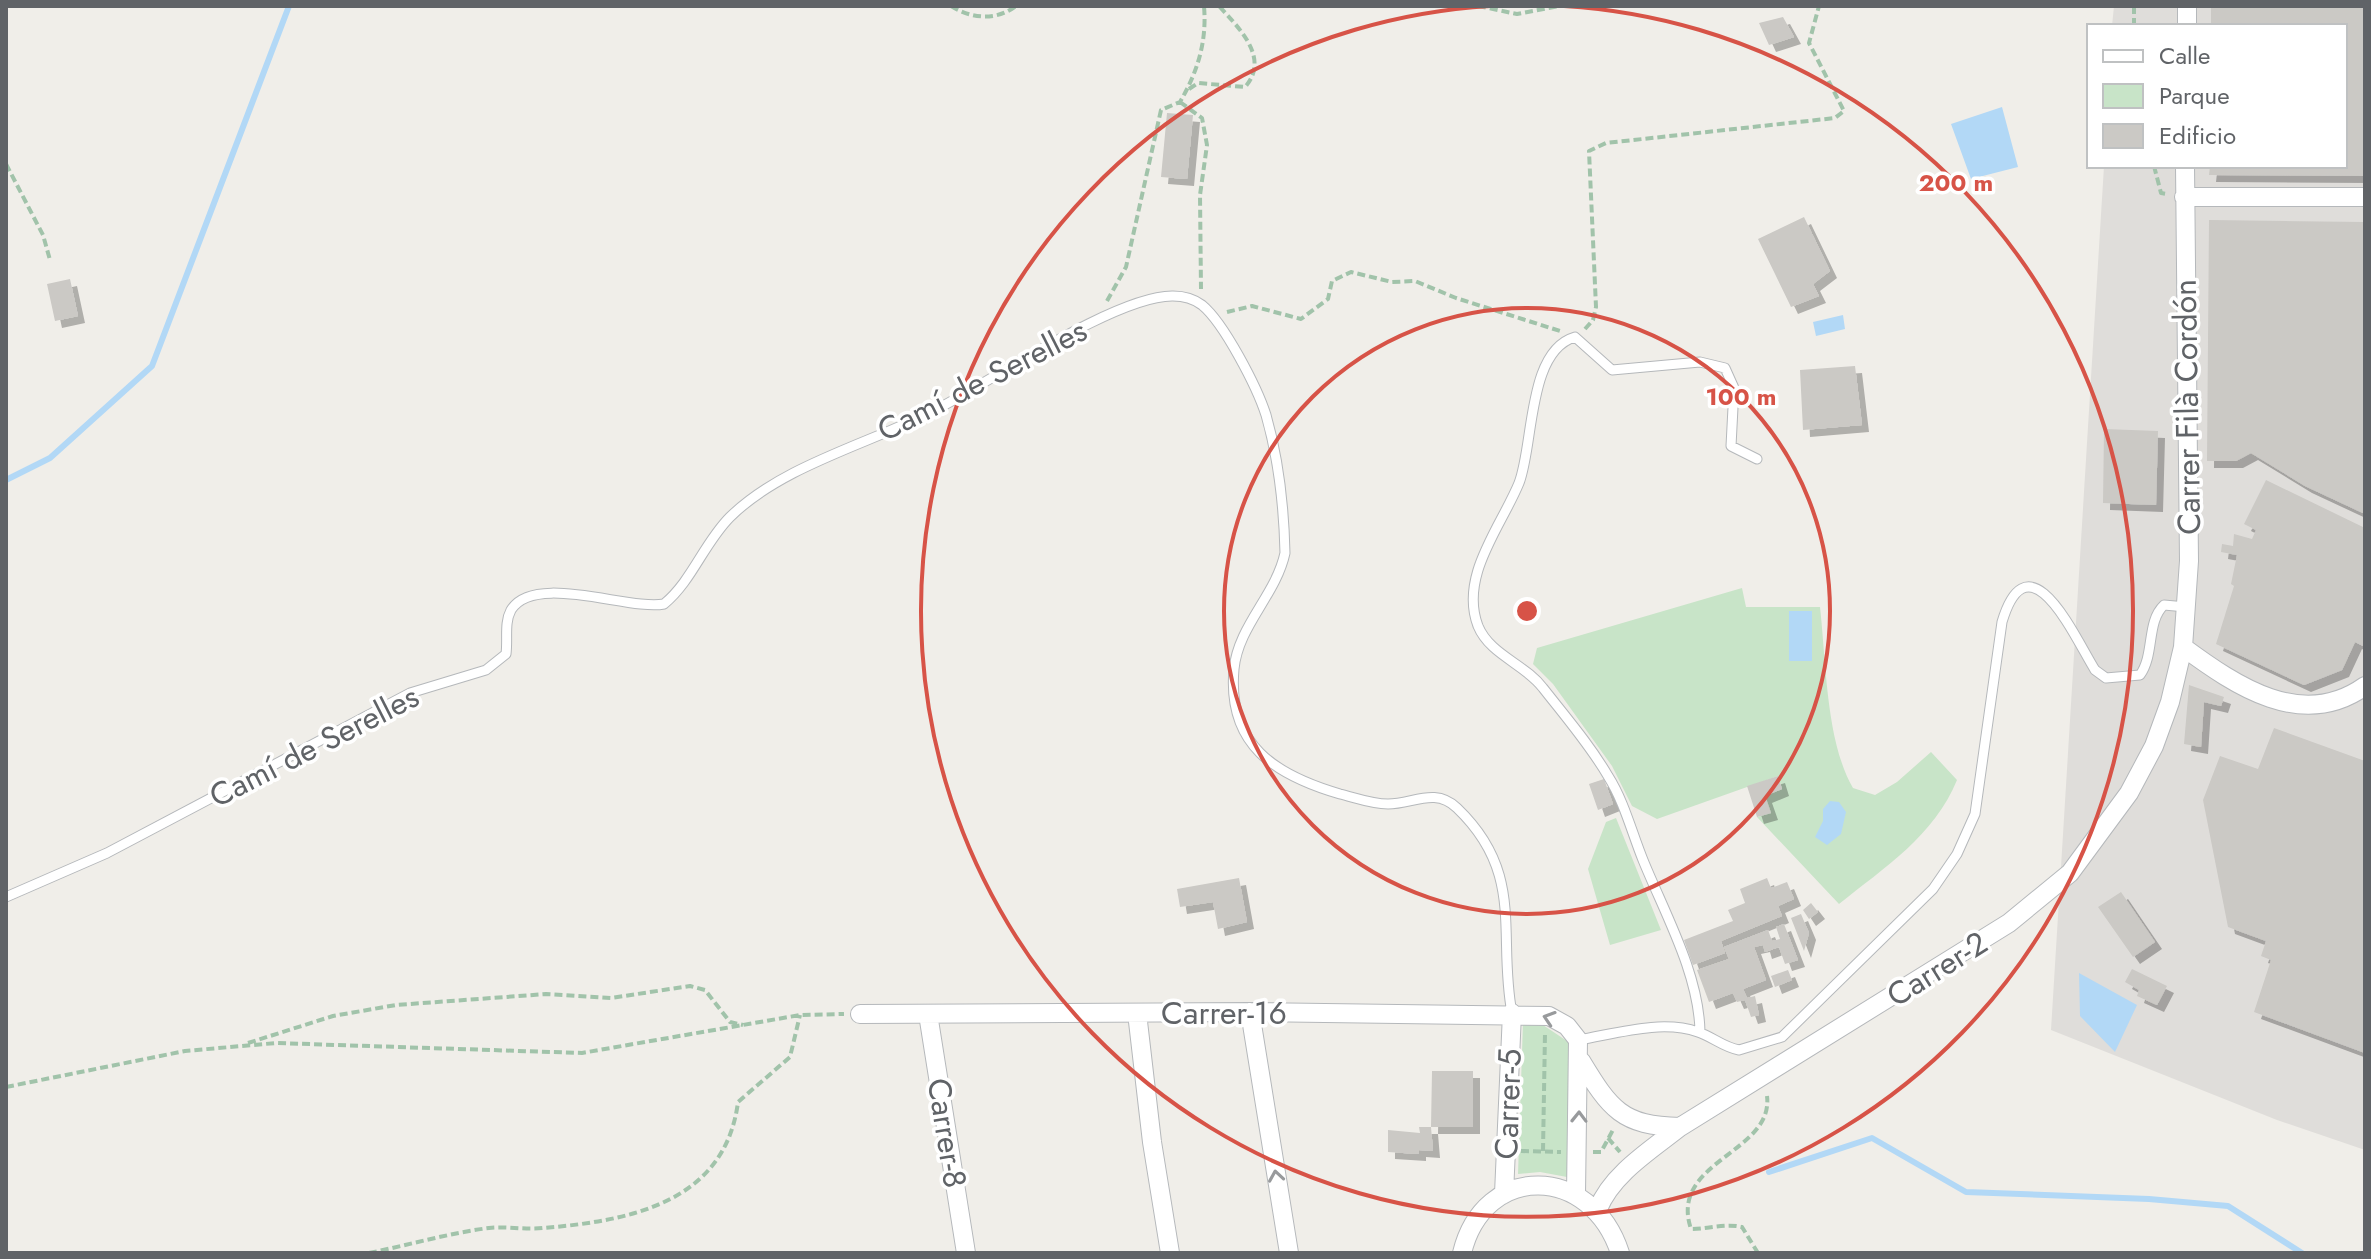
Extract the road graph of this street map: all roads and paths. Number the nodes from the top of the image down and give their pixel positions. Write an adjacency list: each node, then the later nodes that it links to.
1 (951, 6): 2 (path)
2 (1016, 6)
3 (1204, 6): 8 (path)
4 (1219, 6): 8 (path)
5 (1478, 6): 6 (path)
6 (1559, 6)
7 (1819, 6): 18 (path)
8 (1187, 90): 9 (path)
9 (1180, 102): 15 (path); 17 (path)
10 (6, 164): 14 (path)
11 (2185, 168): 12 (street, Carrer Filà Cordón)
12 (2184, 197): 13 (street); 20 (street, Carrer Filà Cordón)
13 (2365, 197)
14 (50, 260)
15 (1199, 303): 16 (lane); 17 (lane, Camí de Serelles)
16 (1214, 319): 18 (path); 26 (lane)
17 (1096, 322): 23 (lane, Camí de Serelles)
18 (1575, 337): 19 (lane); 32 (lane)
19 (1757, 459)
20 (2186, 607): 21 (street, Carrer Filà Cordón); 32 (lane)
21 (2183, 647): 22 (street); 36 (street, Carrer-2)
22 (2365, 686)
23 (6, 897)
24 (1250, 1012): 25 (street, Carrer-16); 26 (street, Carrer-16); 46 (street, one-way to 24)
25 (1137, 1013): 28 (street, Carrer-16); 45 (street)
26 (1512, 1013): 30 (street, Carrer-16); 40 (street, Carrer-5)
27 (860, 1014): 28 (street, Carrer-16); 29 (path)
28 (928, 1014): 44 (street, Carrer-8)
29 (800, 1015): 31 (path); 43 (path)
30 (1545, 1015): 33 (street, one-way to 30); 39 (path)
31 (749, 1026): 34 (path); 34 (path)
32 (1700, 1032): 33 (lane)
33 (1578, 1040): 35 (street)
34 (236, 1047): 37 (path)
35 (1580, 1059): 38 (street); 41 (street, one-way to 35)
36 (1765, 1075): 38 (street, Carrer-2); 49 (path)
37 (6, 1087)
38 (1680, 1127): 42 (street, Carrer-2)
39 (1543, 1151)
40 (1504, 1194): 41 (street); 47 (street)
41 (1576, 1194): 42 (street)
42 (1598, 1209): 48 (street)
43 (369, 1253)
44 (966, 1253)
45 (1170, 1253)
46 (1289, 1253)
47 (1462, 1253)
48 (1620, 1253)
49 (1758, 1253)

